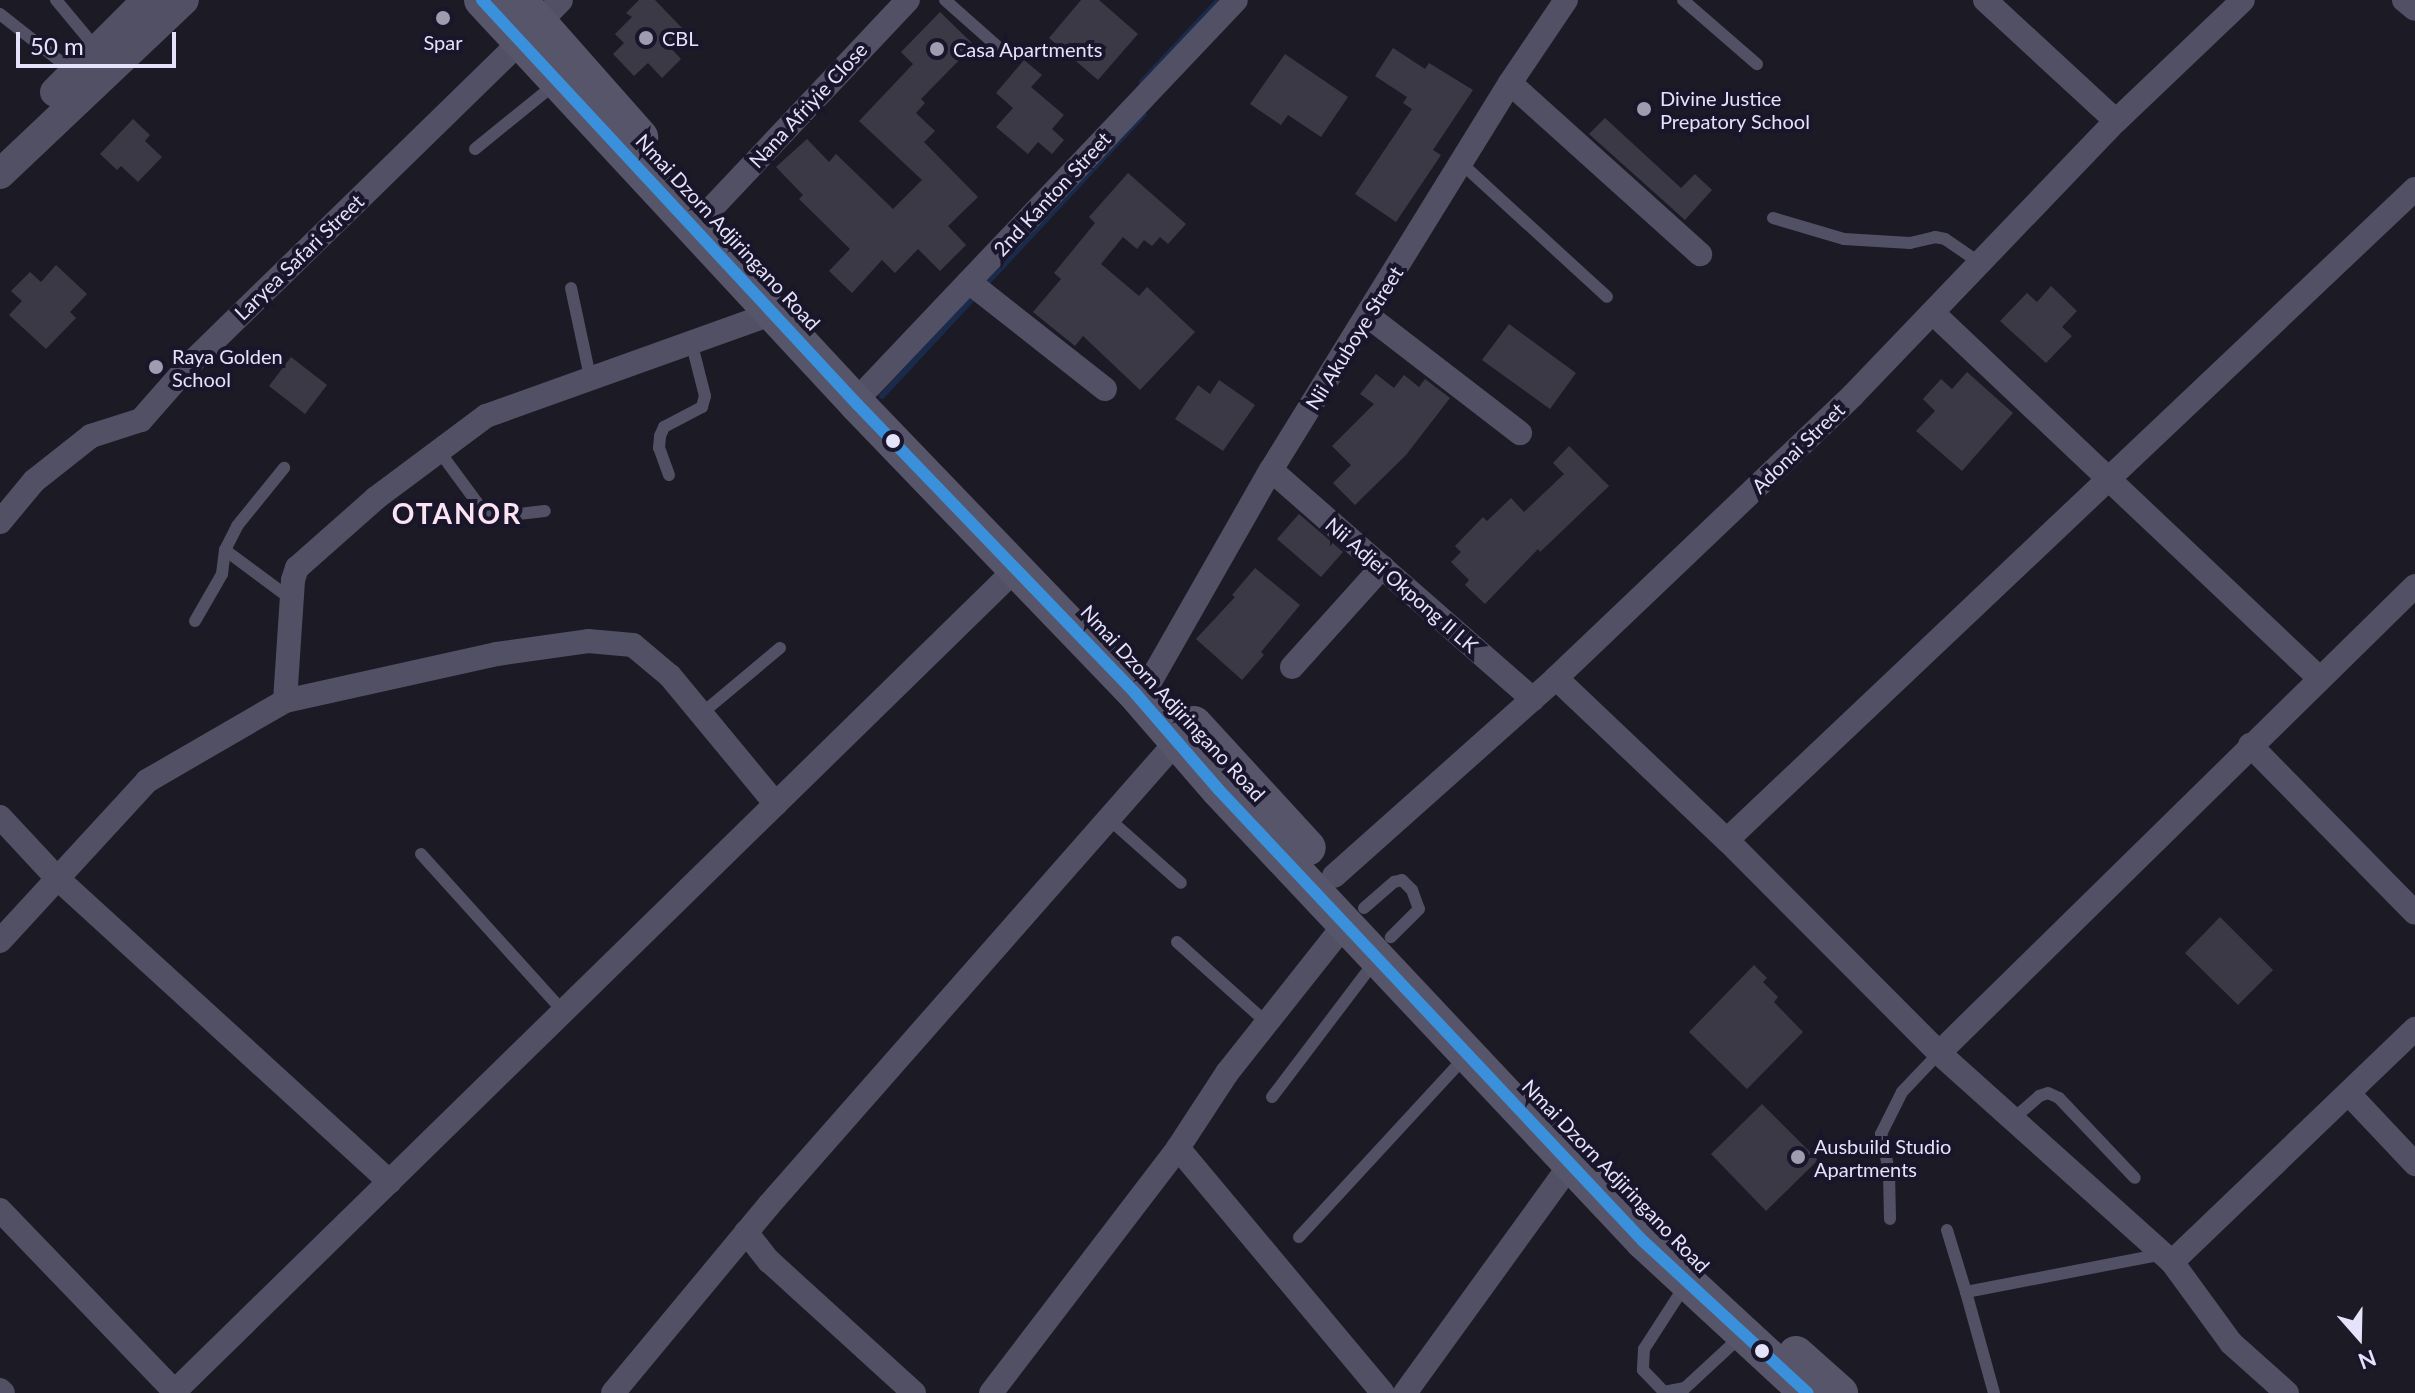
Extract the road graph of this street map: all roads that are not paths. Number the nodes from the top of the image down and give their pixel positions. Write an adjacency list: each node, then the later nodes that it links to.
1 (56, 0): 17 (lane)
2 (147, 0): 17 (street)
3 (184, 0): 26 (street)
4 (482, 0): 15 (main road, Nmai Dzorn Adjiringano Road)
5 (908, 0): 28 (street, Nana Afriyie Close)
6 (945, 0): 16 (lane)
7 (1236, 0): 32 (street, 2nd Kanton Street)
8 (1566, 0): 21 (street, Nii Akuboye Street)
9 (1683, 0): 18 (lane)
10 (1985, 0): 22 (street)
11 (2243, 0): 22 (street, Adonai Street)
12 (2404, 0): 13 (street)
13 (2415, 9)
14 (0, 14): 19 (lane)
15 (535, 16): 20 (main road, Nmai Dzorn Adjiringano Road); 28 (main road, Nmai Dzorn Adjiringano Road); 49 (street, Laryea Safari Street)
16 (997, 46)
17 (96, 48): 19 (street)
18 (1757, 64)
19 (75, 73): 23 (street)
20 (557, 82): 24 (lane); 35 (main road, Nmai Dzorn Adjiringano Road)
21 (1510, 83): 25 (street, Nii Akuboye Street); 30 (street)
22 (2116, 121): 31 (street, Adonai Street)
23 (0, 145)
24 (475, 149)
25 (1461, 163): 34 (lane); 37 (street, Nii Akuboye Street)
26 (0, 174)
27 (2415, 189): 47 (street)
28 (709, 211): 40 (main road, Nmai Dzorn Adjiringano Road)
29 (1773, 218): 31 (lane)
30 (1700, 254)
31 (1980, 263): 36 (street, Adonai Street)
32 (969, 282): 40 (street, 2nd Kanton Street); 41 (street)
33 (571, 288): 39 (lane)
34 (1607, 297)
35 (773, 313): 38 (street); 52 (main road, Nmai Dzorn Adjiringano Road)
36 (1933, 313): 47 (street); 59 (street, Adonai Street)
37 (1368, 316): 42 (street); 45 (street, Nii Akuboye Street)
38 (691, 341): 39 (street); 46 (lane)
39 (590, 377): 43 (street)
40 (869, 387): 60 (main road, Nmai Dzorn Adjiringano Road)
41 (1105, 389)
42 (1520, 433)
43 (439, 451): 48 (lane); 54 (street)
44 (284, 468): 50 (lane)
45 (1271, 470): 51 (street, Nii Adjei Okpong II LK); 60 (street, Nii Akuboye Street)
46 (669, 475)
47 (2107, 480): 58 (street); 70 (street)
48 (545, 511)
49 (0, 522)
50 (225, 550): 54 (lane); 55 (lane)
51 (1382, 567): 57 (street); 61 (street, Nii Adjei Okpong II LK)
52 (1016, 569): 64 (main road, Nmai Dzorn Adjiringano Road); 67 (street)
53 (2415, 586): 58 (street)
54 (291, 599): 62 (street)
55 (195, 621)
56 (780, 648): 63 (lane)
57 (1292, 667)
58 (2318, 677): 65 (street)
59 (1556, 678): 61 (street, Adonai Street); 70 (street)
60 (1151, 680): 66 (main road, Nmai Dzorn Adjiringano Road)
61 (1533, 699): 72 (street, Adonai Street)
62 (285, 701): 63 (street); 73 (street)
63 (701, 714): 67 (street)
64 (1178, 740): 66 (main road, Nmai Dzorn Adjiringano Road); 69 (street)
65 (2250, 745): 75 (street); 84 (street)
66 (1229, 781): 72 (main road, Nmai Dzorn Adjiringano Road); 76 (main road, Nmai Dzorn Adjiringano Road)
67 (776, 804): 80 (street)
68 (0, 817): 73 (street)
69 (1109, 819): 74 (lane); 96 (street)
70 (1727, 840): 84 (street)
71 (421, 854): 80 (lane)
72 (1334, 876): 76 (main road, Nmai Dzorn Adjiringano Road)
73 (56, 877): 77 (street); 92 (street)
74 (1181, 883)
75 (2415, 913)
76 (1355, 915): 79 (main road, Nmai Dzorn Adjiringano Road); 79 (lane); 81 (street)
77 (0, 941)
78 (1177, 942): 81 (lane)
79 (1385, 947): 83 (main road, Nmai Dzorn Adjiringano Road); 86 (lane); 108 (main road, Nmai Dzorn Adjiringano Road)
80 (564, 1012): 92 (street)
81 (1267, 1023): 88 (street)
82 (2415, 1029): 85 (street)
83 (1469, 1053): 89 (main road, Nmai Dzorn Adjiringano Road); 97 (lane)
84 (1939, 1053): 87 (street); 94 (lane)
85 (2350, 1095): 90 (street); 98 (street)
86 (1272, 1097)
87 (2013, 1119): 91 (lane); 98 (street)
88 (1178, 1148): 105 (street); 106 (street)
89 (1572, 1162): 99 (main road, Nmai Dzorn Adjiringano Road); 107 (street)
90 (2415, 1164)
91 (2135, 1178)
92 (390, 1182): 102 (street)
93 (0, 1210): 102 (street)
94 (1890, 1219)
95 (1947, 1230): 100 (lane)
96 (746, 1232): 103 (street); 104 (street)
97 (1299, 1237)
98 (2167, 1258): 100 (lane); 110 (street)
99 (1687, 1282): 101 (main road, Nmai Dzorn Adjiringano Road); 101 (lane)
100 (1966, 1292): 109 (lane)
101 (1742, 1334): 108 (main road, Nmai Dzorn Adjiringano Road)
102 (175, 1393)
103 (613, 1393)
104 (914, 1393)
105 (991, 1393)
106 (1383, 1393)
107 (1405, 1393)
108 (1816, 1393)
109 (1994, 1393)
110 (2287, 1393)

